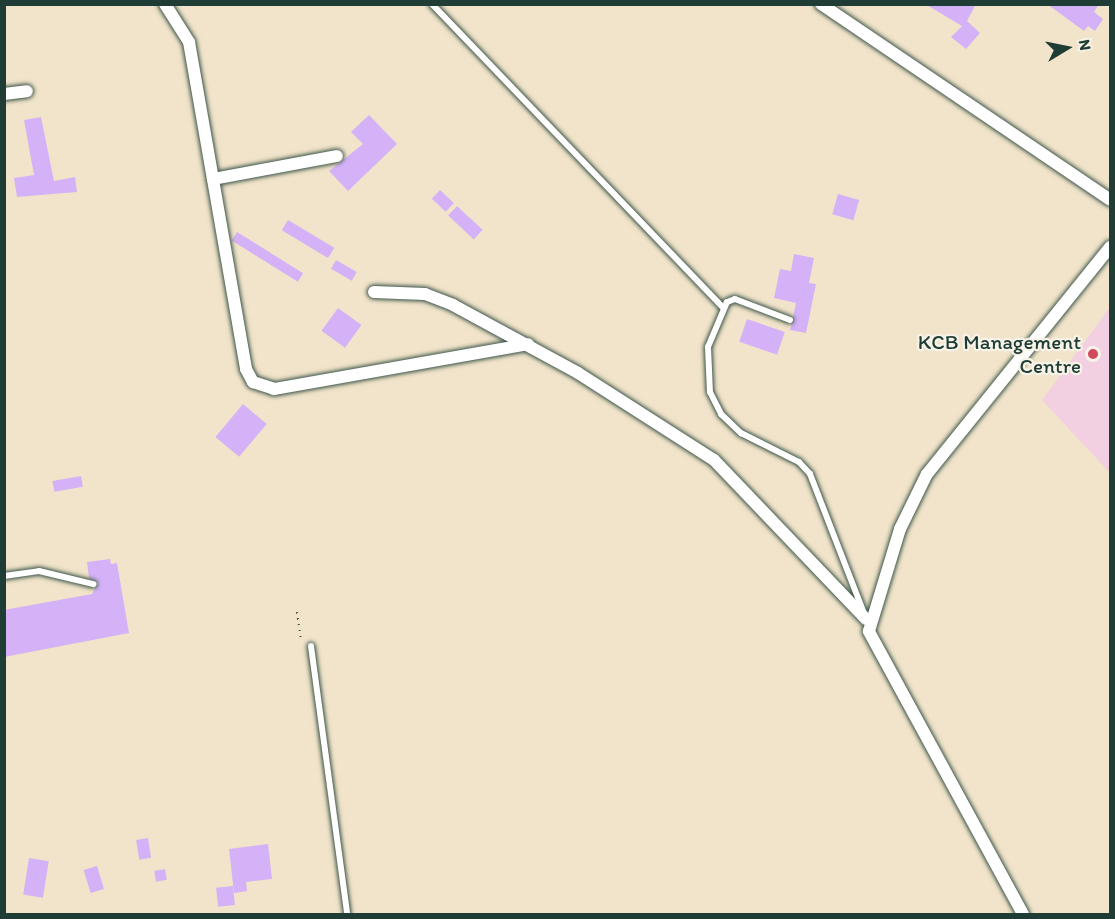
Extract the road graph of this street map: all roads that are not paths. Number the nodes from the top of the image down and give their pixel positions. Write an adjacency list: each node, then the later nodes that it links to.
1 (165, 4): 7 (street)
2 (432, 4): 11 (lane)
3 (821, 4): 8 (street)
4 (27, 91): 5 (street)
5 (4, 94)
6 (337, 156): 7 (street)
7 (213, 179): 13 (street)
8 (1110, 200)
9 (1110, 247): 17 (street)
10 (374, 292): 13 (street)
11 (723, 307): 12 (lane); 16 (lane)
12 (790, 320)
13 (528, 344): 16 (street)
14 (4, 576): 15 (lane)
15 (93, 584)
16 (866, 619): 17 (lane)
17 (869, 631): 20 (street)
18 (311, 646): 19 (lane)
19 (347, 915)
20 (1023, 915)

